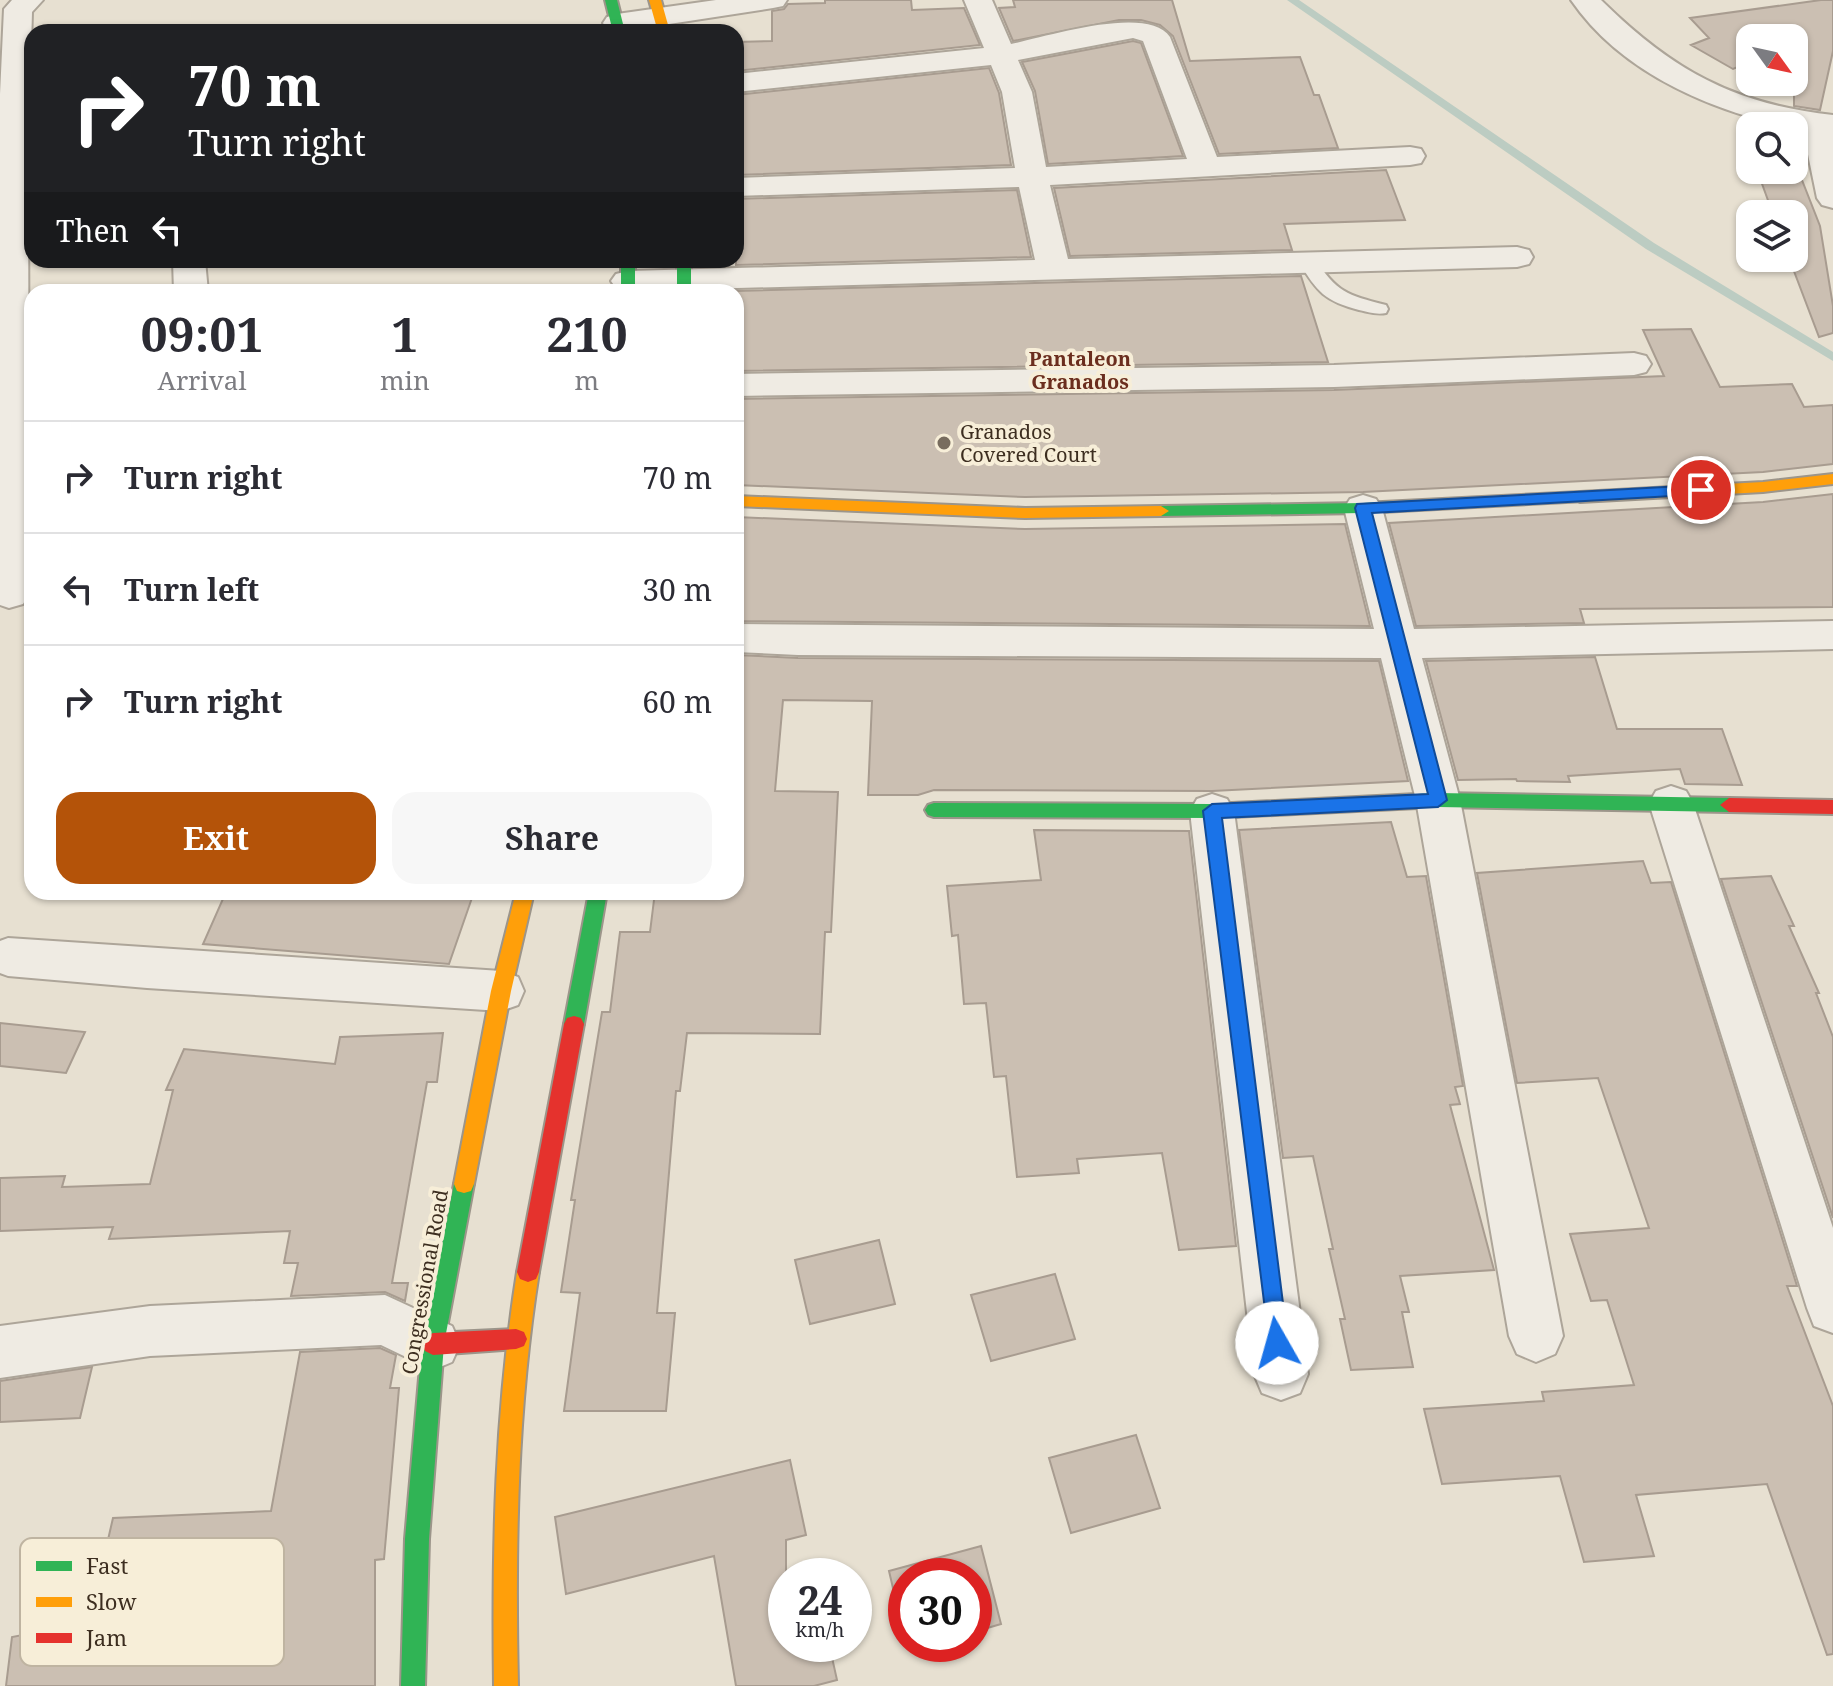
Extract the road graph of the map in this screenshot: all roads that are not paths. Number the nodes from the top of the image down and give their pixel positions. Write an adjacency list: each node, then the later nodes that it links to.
1 (773, 0): 5 (street)
2 (978, 0): 7 (street)
3 (1585, 0): 9 (street)
4 (16, 5): 10 (street)
5 (660, 16): 6 (street)
6 (616, 18)
7 (999, 55): 8 (street); 12 (street); 13 (street)
8 (744, 82)
9 (1825, 123): 15 (street)
10 (15, 145): 27 (street)
11 (1410, 156): 12 (street)
12 (1205, 167): 13 (street)
13 (1032, 177): 14 (street); 18 (street)
14 (744, 187)
15 (1833, 198)
16 (1517, 257): 17 (street)
17 (1308, 262): 18 (street); 21 (lane)
18 (1053, 267): 19 (street)
19 (684, 277): 20 (street)
20 (628, 278)
21 (1379, 309)
22 (1634, 364): 23 (street)
23 (744, 385)
24 (1833, 479): 26 (street)
25 (744, 501): 26 (street)
26 (1363, 508): 30 (street)
27 (9, 594)
28 (1833, 635): 30 (street)
29 (744, 638): 30 (street)
30 (1397, 644): 31 (street)
31 (1438, 800): 32 (street); 35 (street); 41 (street)
32 (1671, 803): 33 (street); 40 (street)
33 (1833, 807)
34 (934, 810): 35 (street)
35 (1212, 811): 45 (street)
36 (523, 900): 39 (street, Congressional Road)
37 (597, 900): 42 (street)
38 (8, 957): 39 (street)
39 (501, 991): 43 (street, Congressional Road)
40 (1833, 1308)
41 (1536, 1336)
42 (516, 1339): 43 (street); 47 (street)
43 (433, 1344): 44 (street); 46 (street, Congressional Road)
44 (0, 1352)
45 (1281, 1374)
46 (413, 1686)
47 (506, 1686)

